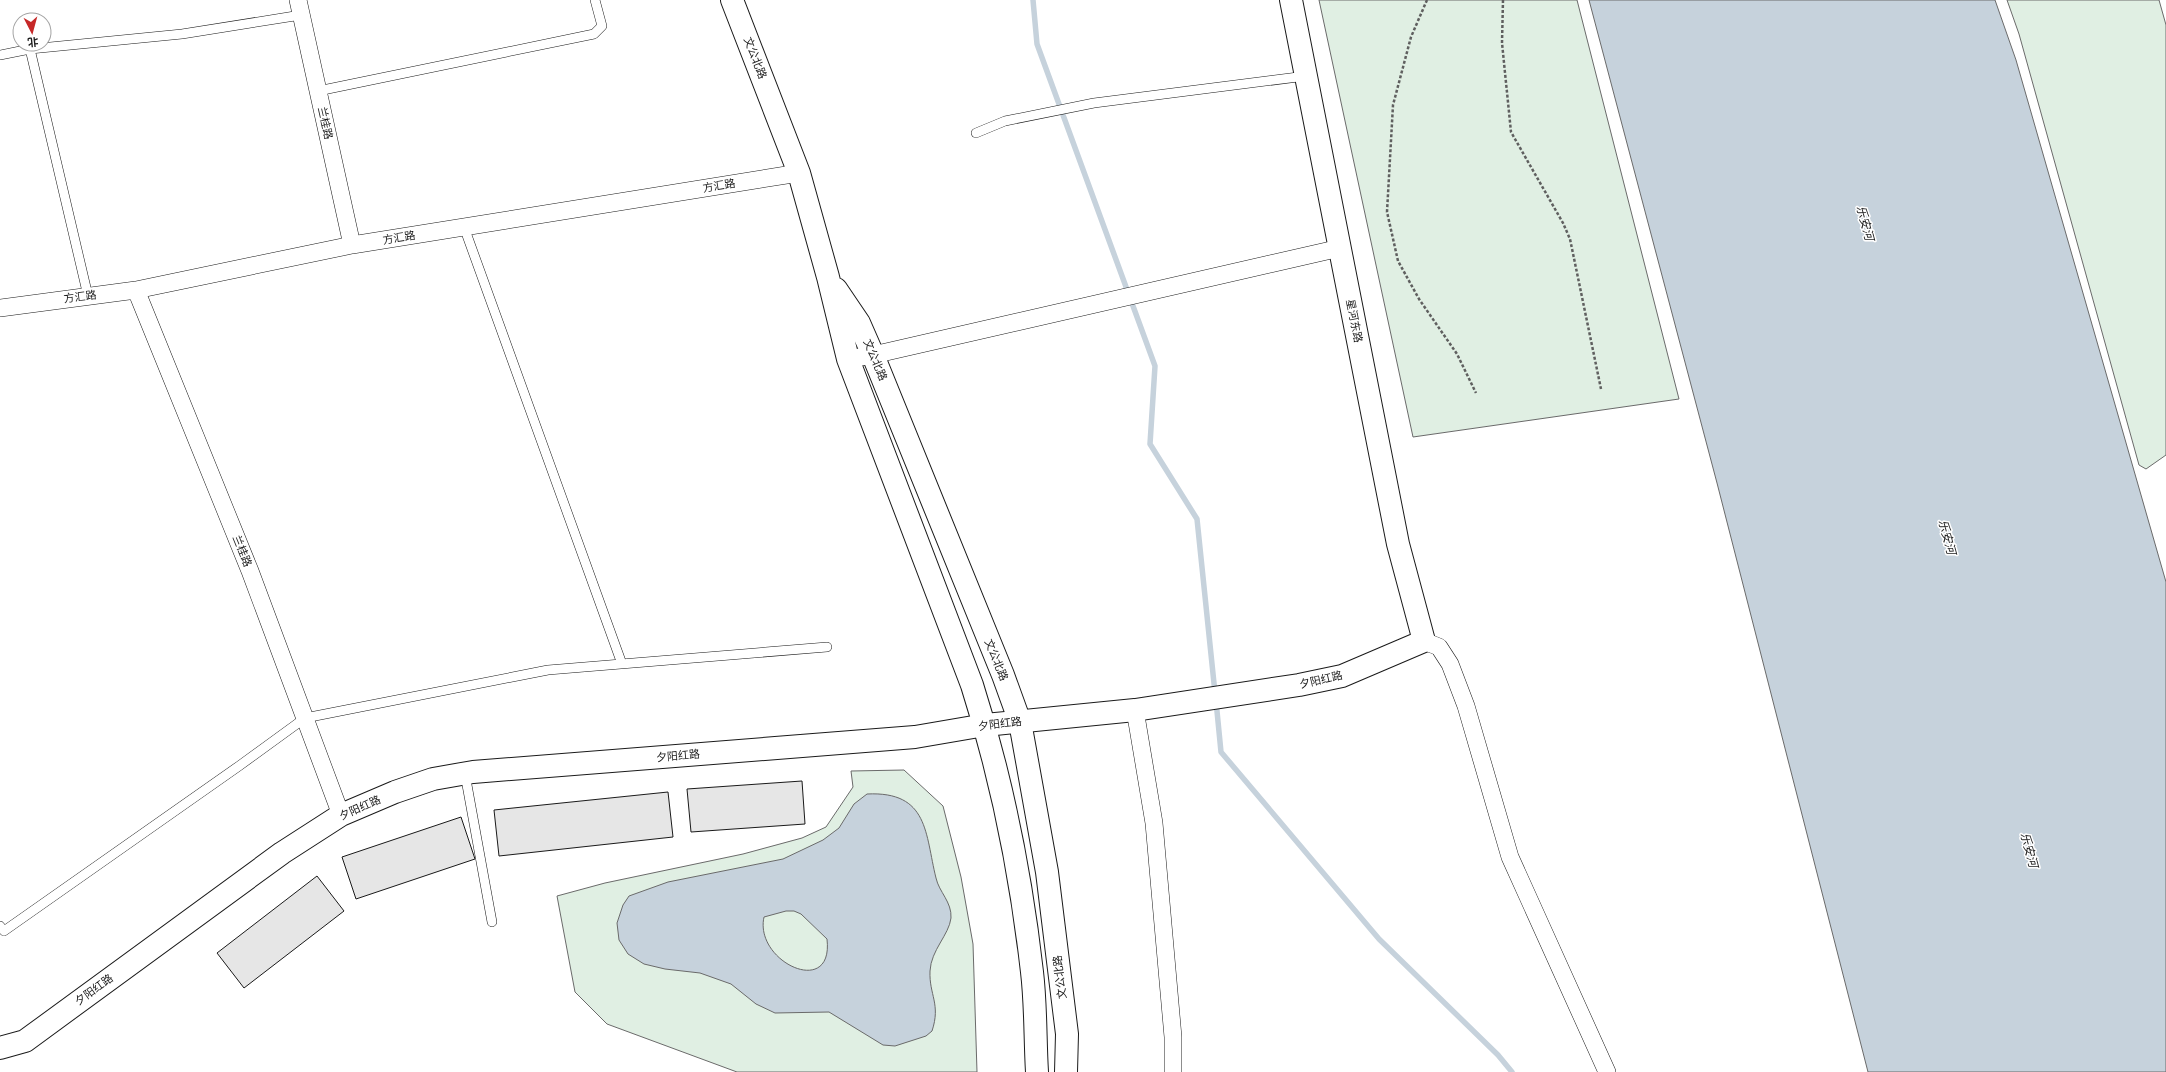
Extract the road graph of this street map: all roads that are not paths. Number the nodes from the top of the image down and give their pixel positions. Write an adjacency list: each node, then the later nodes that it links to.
1 (595, 0): 10 (lane)
2 (732, 0): 12 (street, 文公北路)
3 (1291, 0): 9 (street, 星河东路)
4 (299, 7): 5 (lane); 10 (street, 兰桂路)
5 (52, 47)
6 (15, 52): 8 (lane)
7 (31, 52): 18 (lane)
8 (0, 55)
9 (1306, 76): 11 (lane); 15 (street, 星河东路)
10 (318, 91): 14 (street, 兰桂路)
11 (976, 133)
12 (799, 173): 13 (street, 方汇路); 16 (street, 文公北路)
13 (464, 227): 14 (street, 方汇路); 24 (lane)
14 (352, 245): 17 (street, 方汇路)
15 (1340, 248): 20 (street); 22 (street, 星河东路)
16 (828, 277): 20 (street, 文公北路); 21 (street, 文公北路)
17 (136, 290): 18 (street, 方汇路); 26 (street, 兰桂路)
18 (88, 296): 19 (street, 方汇路)
19 (0, 308)
20 (873, 355): 21 (street); 27 (street, 文公北路)
21 (848, 359): 28 (street, 文公北路)
22 (1424, 641): 25 (street, 夕阳红路); 37 (street)
23 (827, 647): 24 (lane)
24 (622, 664): 26 (lane)
25 (1135, 710): 27 (street, 夕阳红路); 36 (street)
26 (305, 718): 30 (street, 兰桂路); 32 (lane)
27 (1020, 722): 28 (street, 夕阳红路); 35 (street, 文公北路)
28 (985, 725): 29 (street, 夕阳红路); 34 (street, 文公北路)
29 (465, 774): 30 (street, 夕阳红路); 31 (lane)
30 (341, 815): 33 (street, 夕阳红路)
31 (492, 922)
32 (0, 926)
33 (0, 1048)
34 (1037, 1072)
35 (1066, 1072)
36 (1173, 1072)
37 (1607, 1072)

